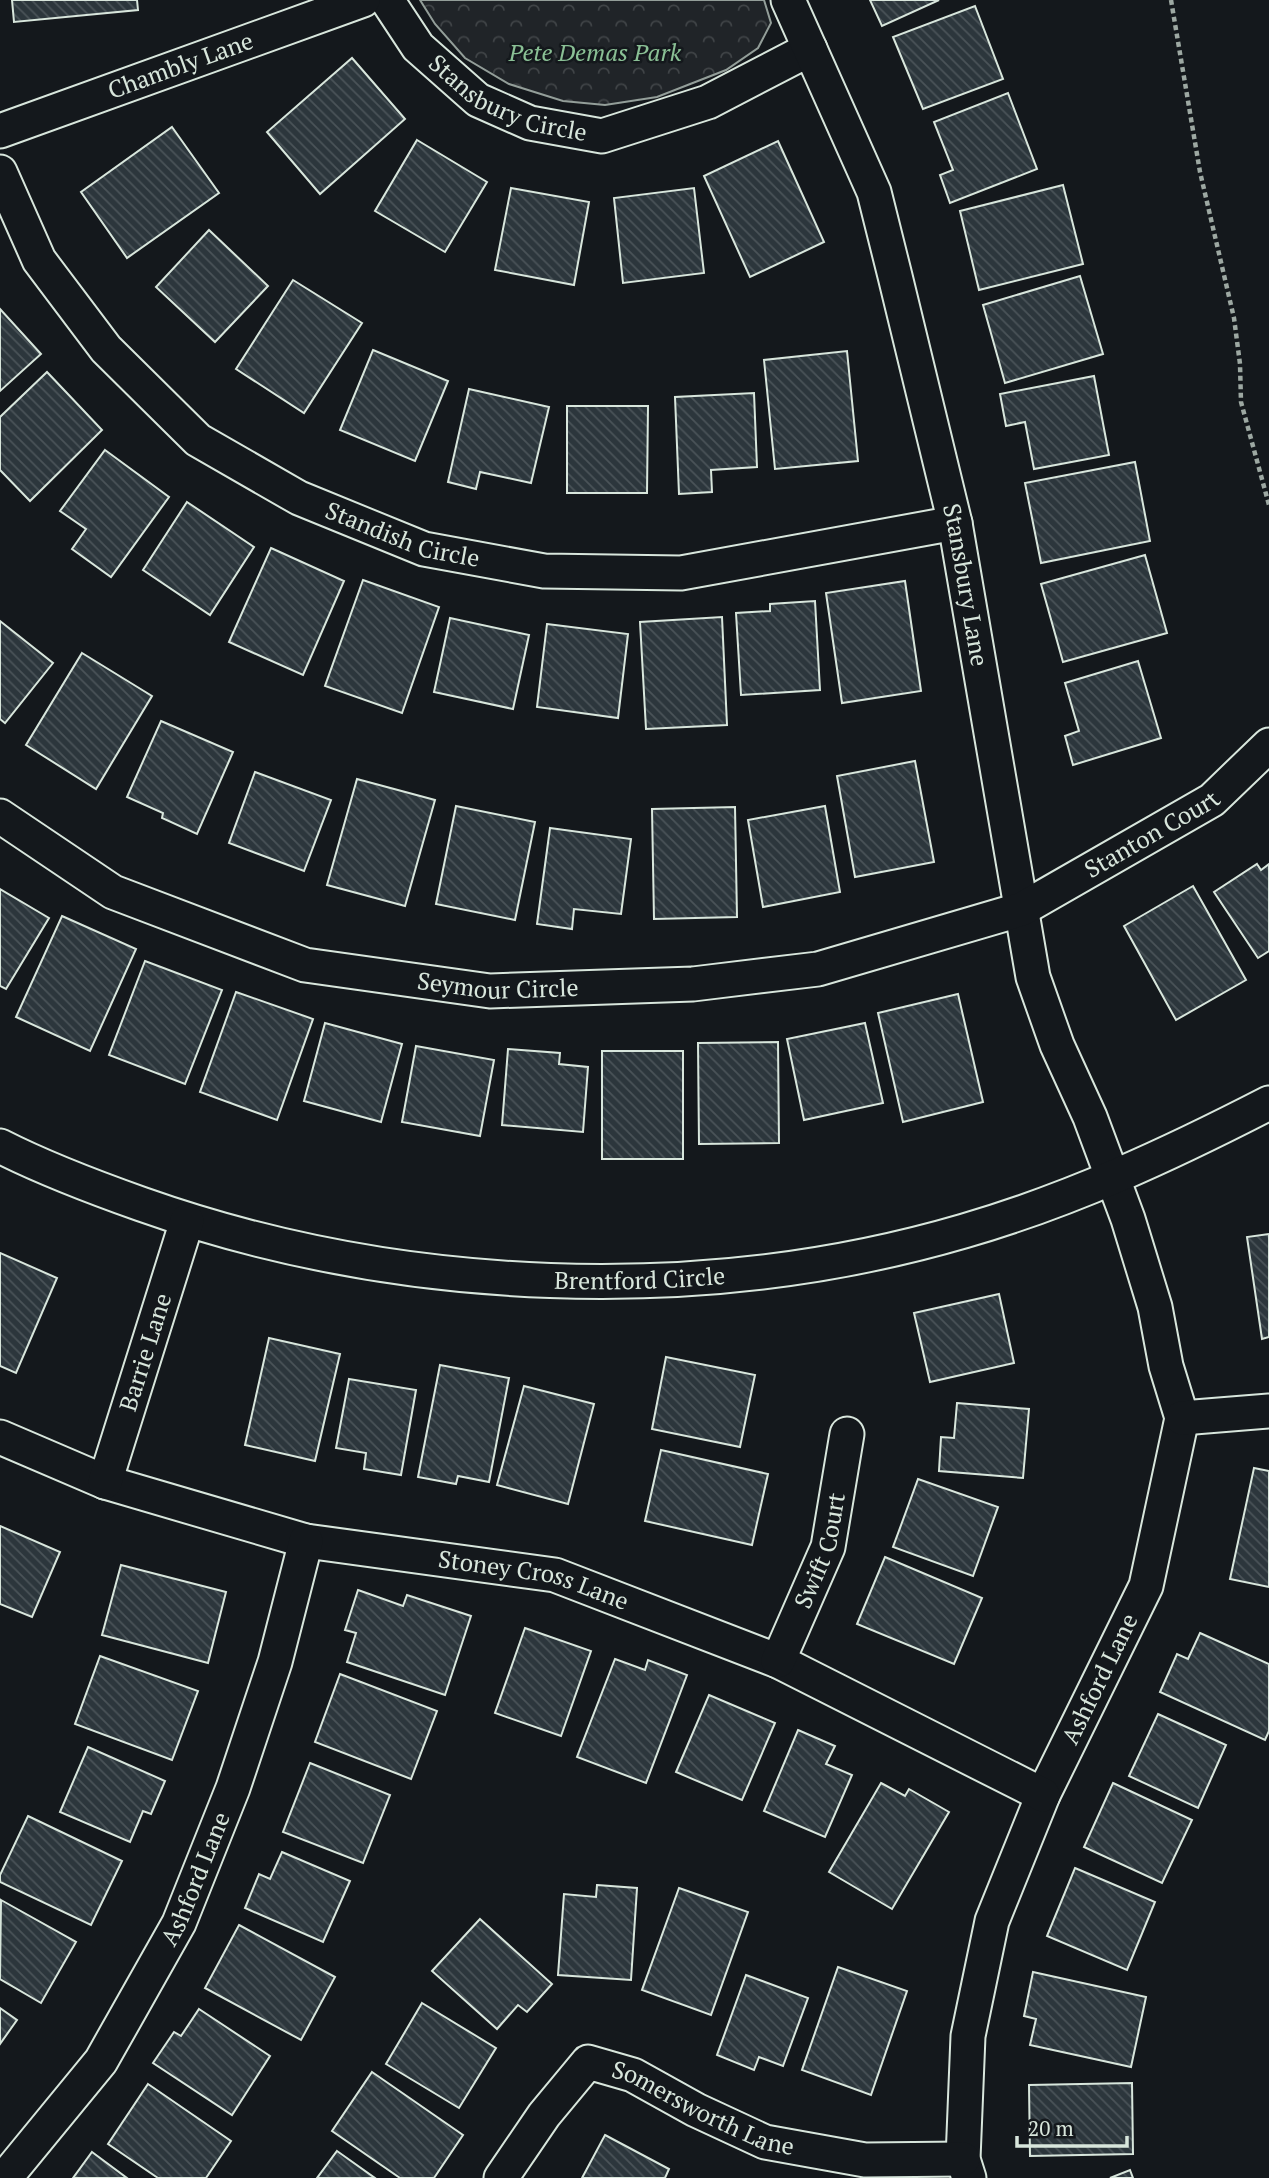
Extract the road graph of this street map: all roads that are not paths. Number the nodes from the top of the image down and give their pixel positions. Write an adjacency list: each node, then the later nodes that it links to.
1 (363, 0): 5 (street, Chambly Lane)
2 (387, 0): 4 (street, Stansbury Circle)
3 (788, 0): 4 (street, Stansbury Lane)
4 (810, 49): 7 (street, Stansbury Lane)
5 (0, 131)
6 (0, 172): 7 (street, Standish Circle)
7 (955, 523): 10 (street, Stansbury Lane)
8 (1269, 745): 10 (street, Stanton Court)
9 (0, 816): 10 (street, Seymour Circle)
10 (1022, 909): 13 (street, Stansbury Lane)
11 (1269, 1103): 13 (street, Brentford Circle)
12 (0, 1146): 14 (street, Brentford Circle)
13 (1113, 1179): 14 (street, Brentford Circle); 16 (street, Ashford Lane)
14 (187, 1221): 19 (street, Barrie Lane)
15 (1269, 1411): 16 (street)
16 (1182, 1418): 22 (street, Ashford Lane)
17 (847, 1434): 21 (street, Swift Court)
18 (0, 1437): 19 (street, Stoney Cross Lane)
19 (105, 1482): 20 (street, Stoney Cross Lane)
20 (306, 1541): 21 (street, Stoney Cross Lane); 24 (street, Ashford Lane)
21 (778, 1661): 22 (street, Stoney Cross Lane)
22 (1043, 1795): 23 (street, Ashford Lane)
23 (966, 2169): 25 (street, Somersworth Lane)
24 (5, 2178)
25 (501, 2178)

